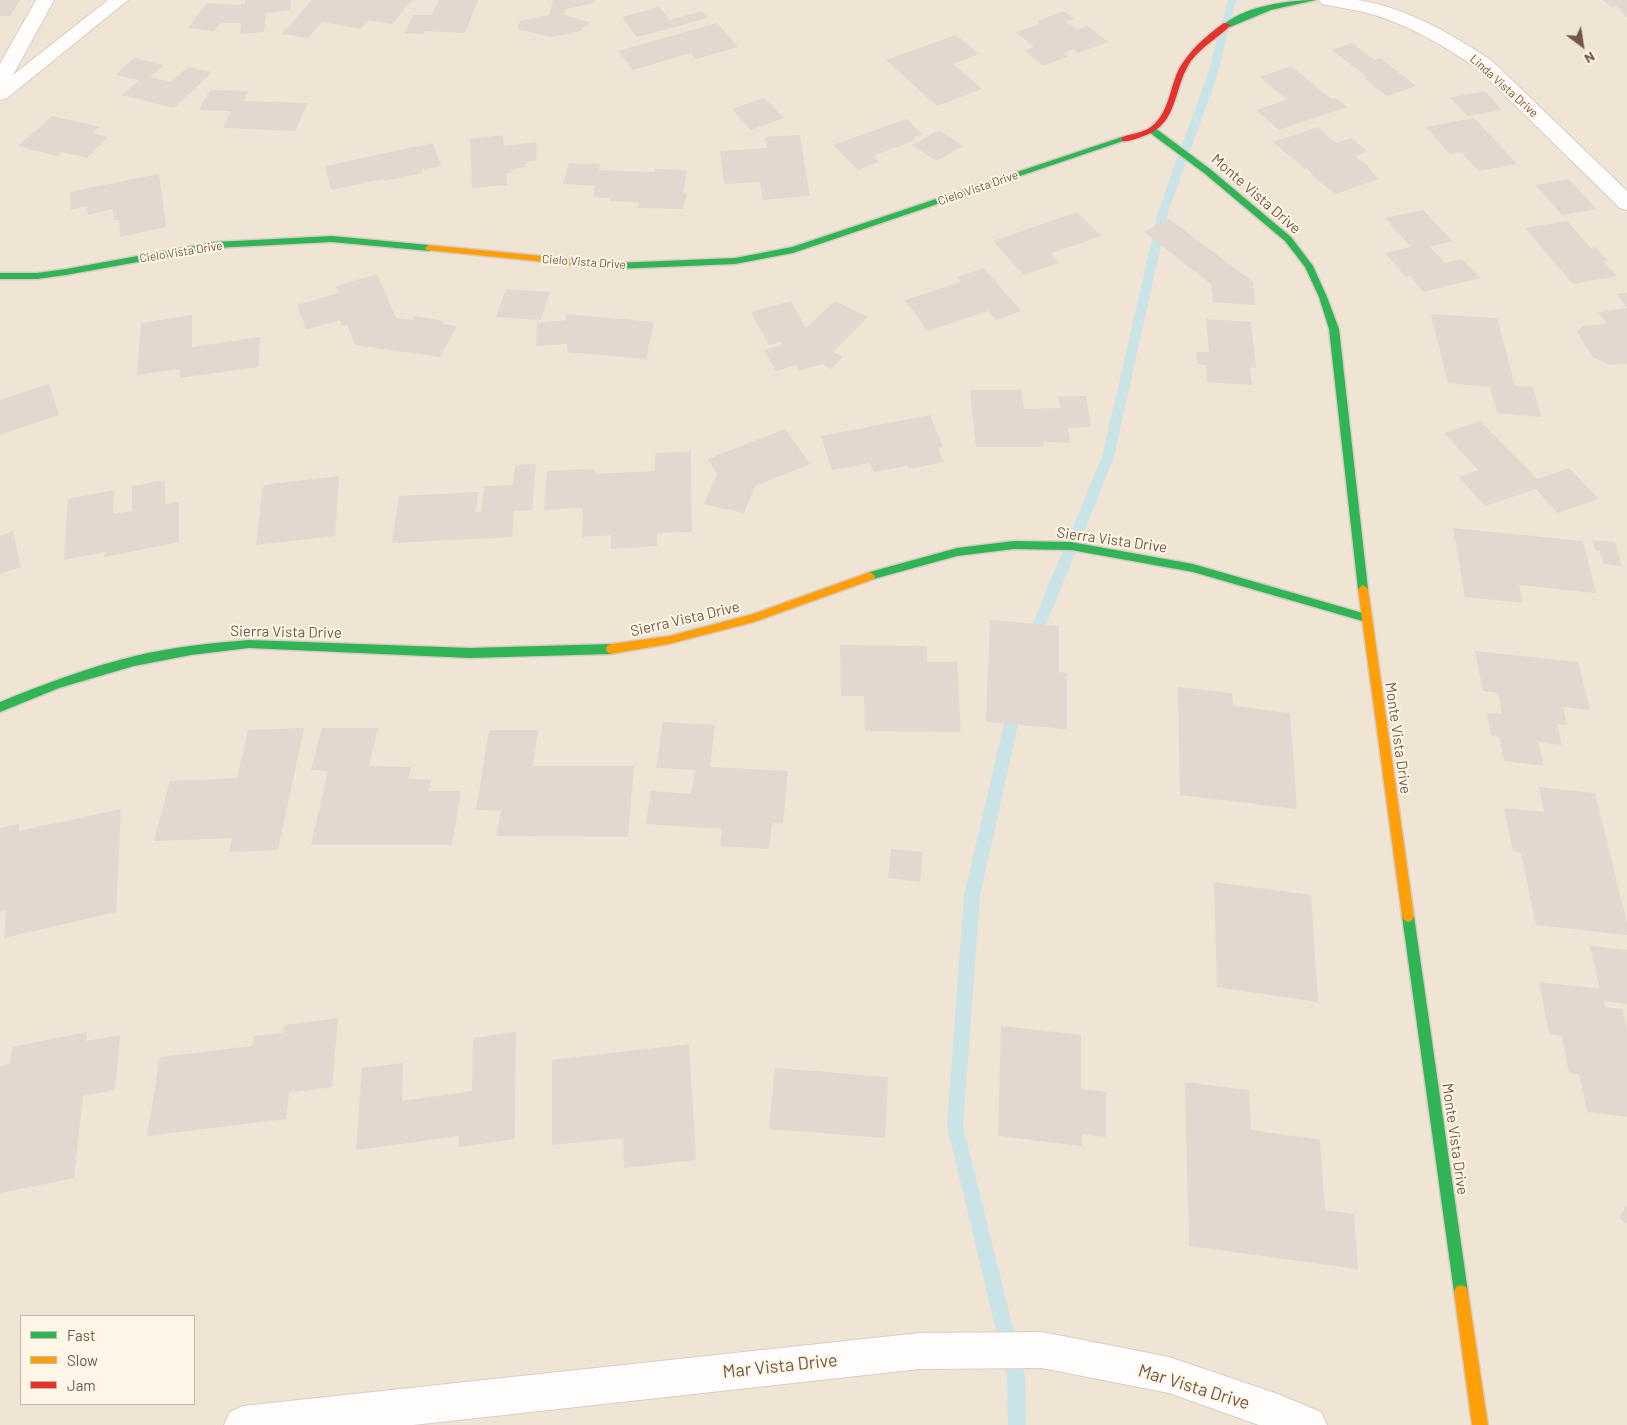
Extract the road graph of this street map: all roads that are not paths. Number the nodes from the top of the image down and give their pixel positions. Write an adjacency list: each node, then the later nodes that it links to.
1 (46, 0): 5 (street)
2 (119, 0): 6 (street)
3 (1312, 0): 7 (street)
4 (1328, 0): 8 (street, Linda Vista Drive)
5 (0, 81)
6 (0, 94)
7 (1152, 130): 9 (street, Cielo Vista Drive); 10 (street, Monte Vista Drive)
8 (1627, 203)
9 (0, 276)
10 (1366, 618): 11 (street, Sierra Vista Drive); 14 (street, Monte Vista Drive)
11 (0, 707)
12 (243, 1425): 13 (street, Mar Vista Drive)
13 (1308, 1425)
14 (1480, 1425)

